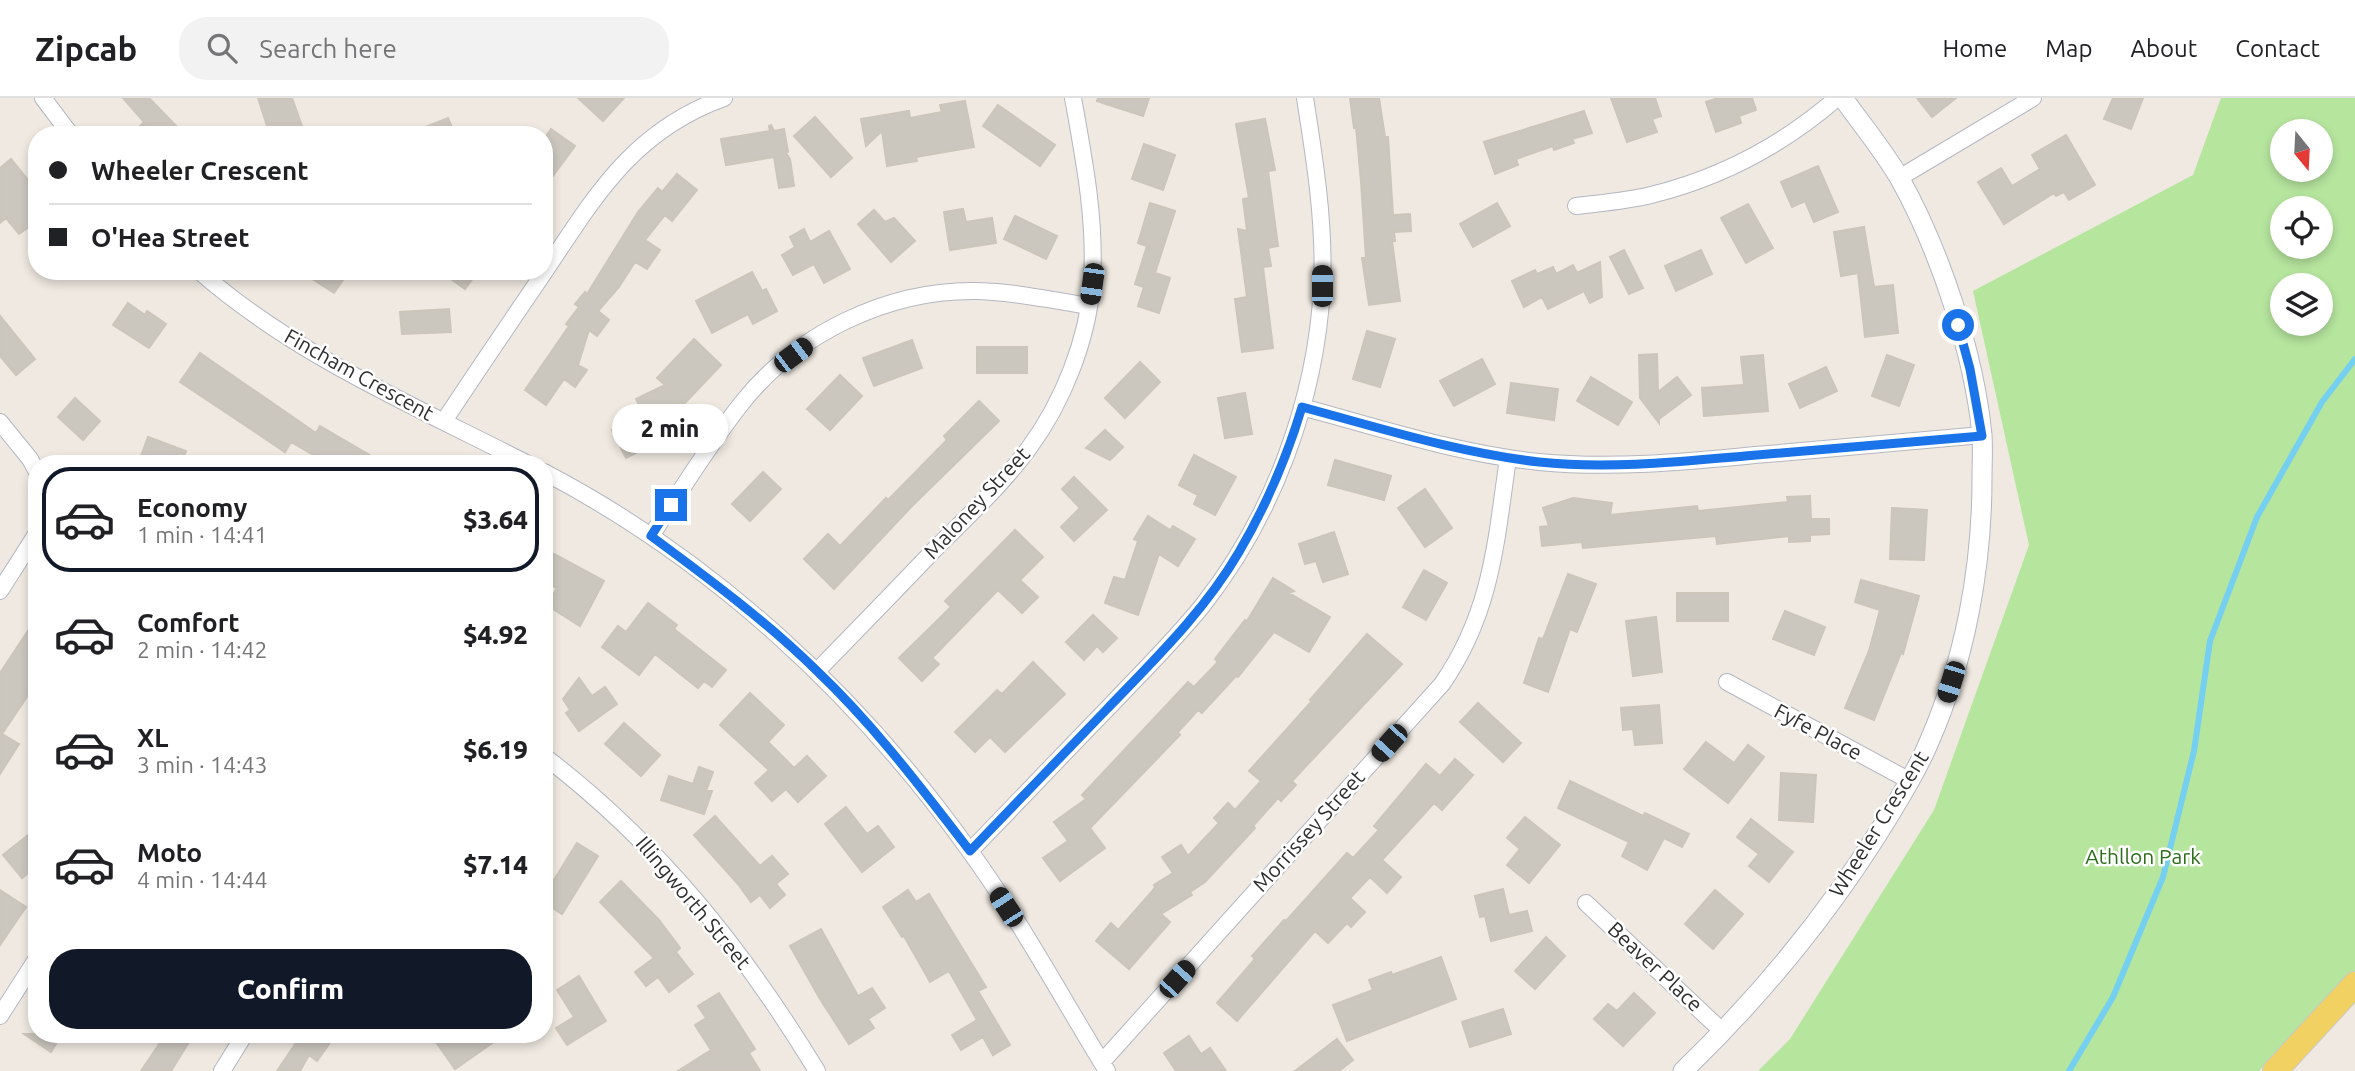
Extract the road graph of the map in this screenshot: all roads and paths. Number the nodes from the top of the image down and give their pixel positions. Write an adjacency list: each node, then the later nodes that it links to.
1 (43, 98): 8 (street)
2 (724, 98): 11 (street)
3 (1073, 98): 14 (street, Maloney Street)
4 (1305, 98): 15 (street)
5 (1837, 98): 10 (street)
6 (1843, 98): 9 (street, Wheeler Crescent)
7 (2034, 98): 9 (street)
8 (64, 126)
9 (1899, 178): 18 (street, Wheeler Crescent)
10 (1576, 206)
11 (553, 259)
12 (211, 280): 16 (street, Fincham Crescent)
13 (538, 280): 16 (street)
14 (1089, 306): 23 (street); 26 (street, Maloney Street)
15 (1302, 407): 21 (street); 30 (street)
16 (443, 421): 19 (street, Fincham Crescent)
17 (0, 422): 20 (street)
18 (1982, 436): 21 (street); 29 (street, Wheeler Crescent)
19 (510, 455)
20 (28, 457)
21 (1508, 458): 38 (street, Morrissey Street)
22 (553, 480): 23 (street)
23 (651, 536): 26 (street)
24 (28, 547): 25 (street)
25 (0, 591)
26 (817, 671): 30 (street)
27 (1727, 682): 29 (street, Fyfe Place)
28 (553, 764): 40 (street, Illingworth Street)
29 (1910, 781): 36 (street, Wheeler Crescent)
30 (970, 851): 38 (street)
31 (1586, 903): 36 (street, Beaver Place)
32 (28, 972): 35 (street)
33 (2355, 984): 42 (main road)
34 (2355, 1000): 43 (main road)
35 (0, 1016)
36 (1723, 1032): 41 (street, Wheeler Crescent)
37 (239, 1043): 39 (street)
38 (1104, 1067)
39 (222, 1071)
40 (817, 1071)
41 (1683, 1071)
42 (2275, 1071)
43 (2288, 1071)

